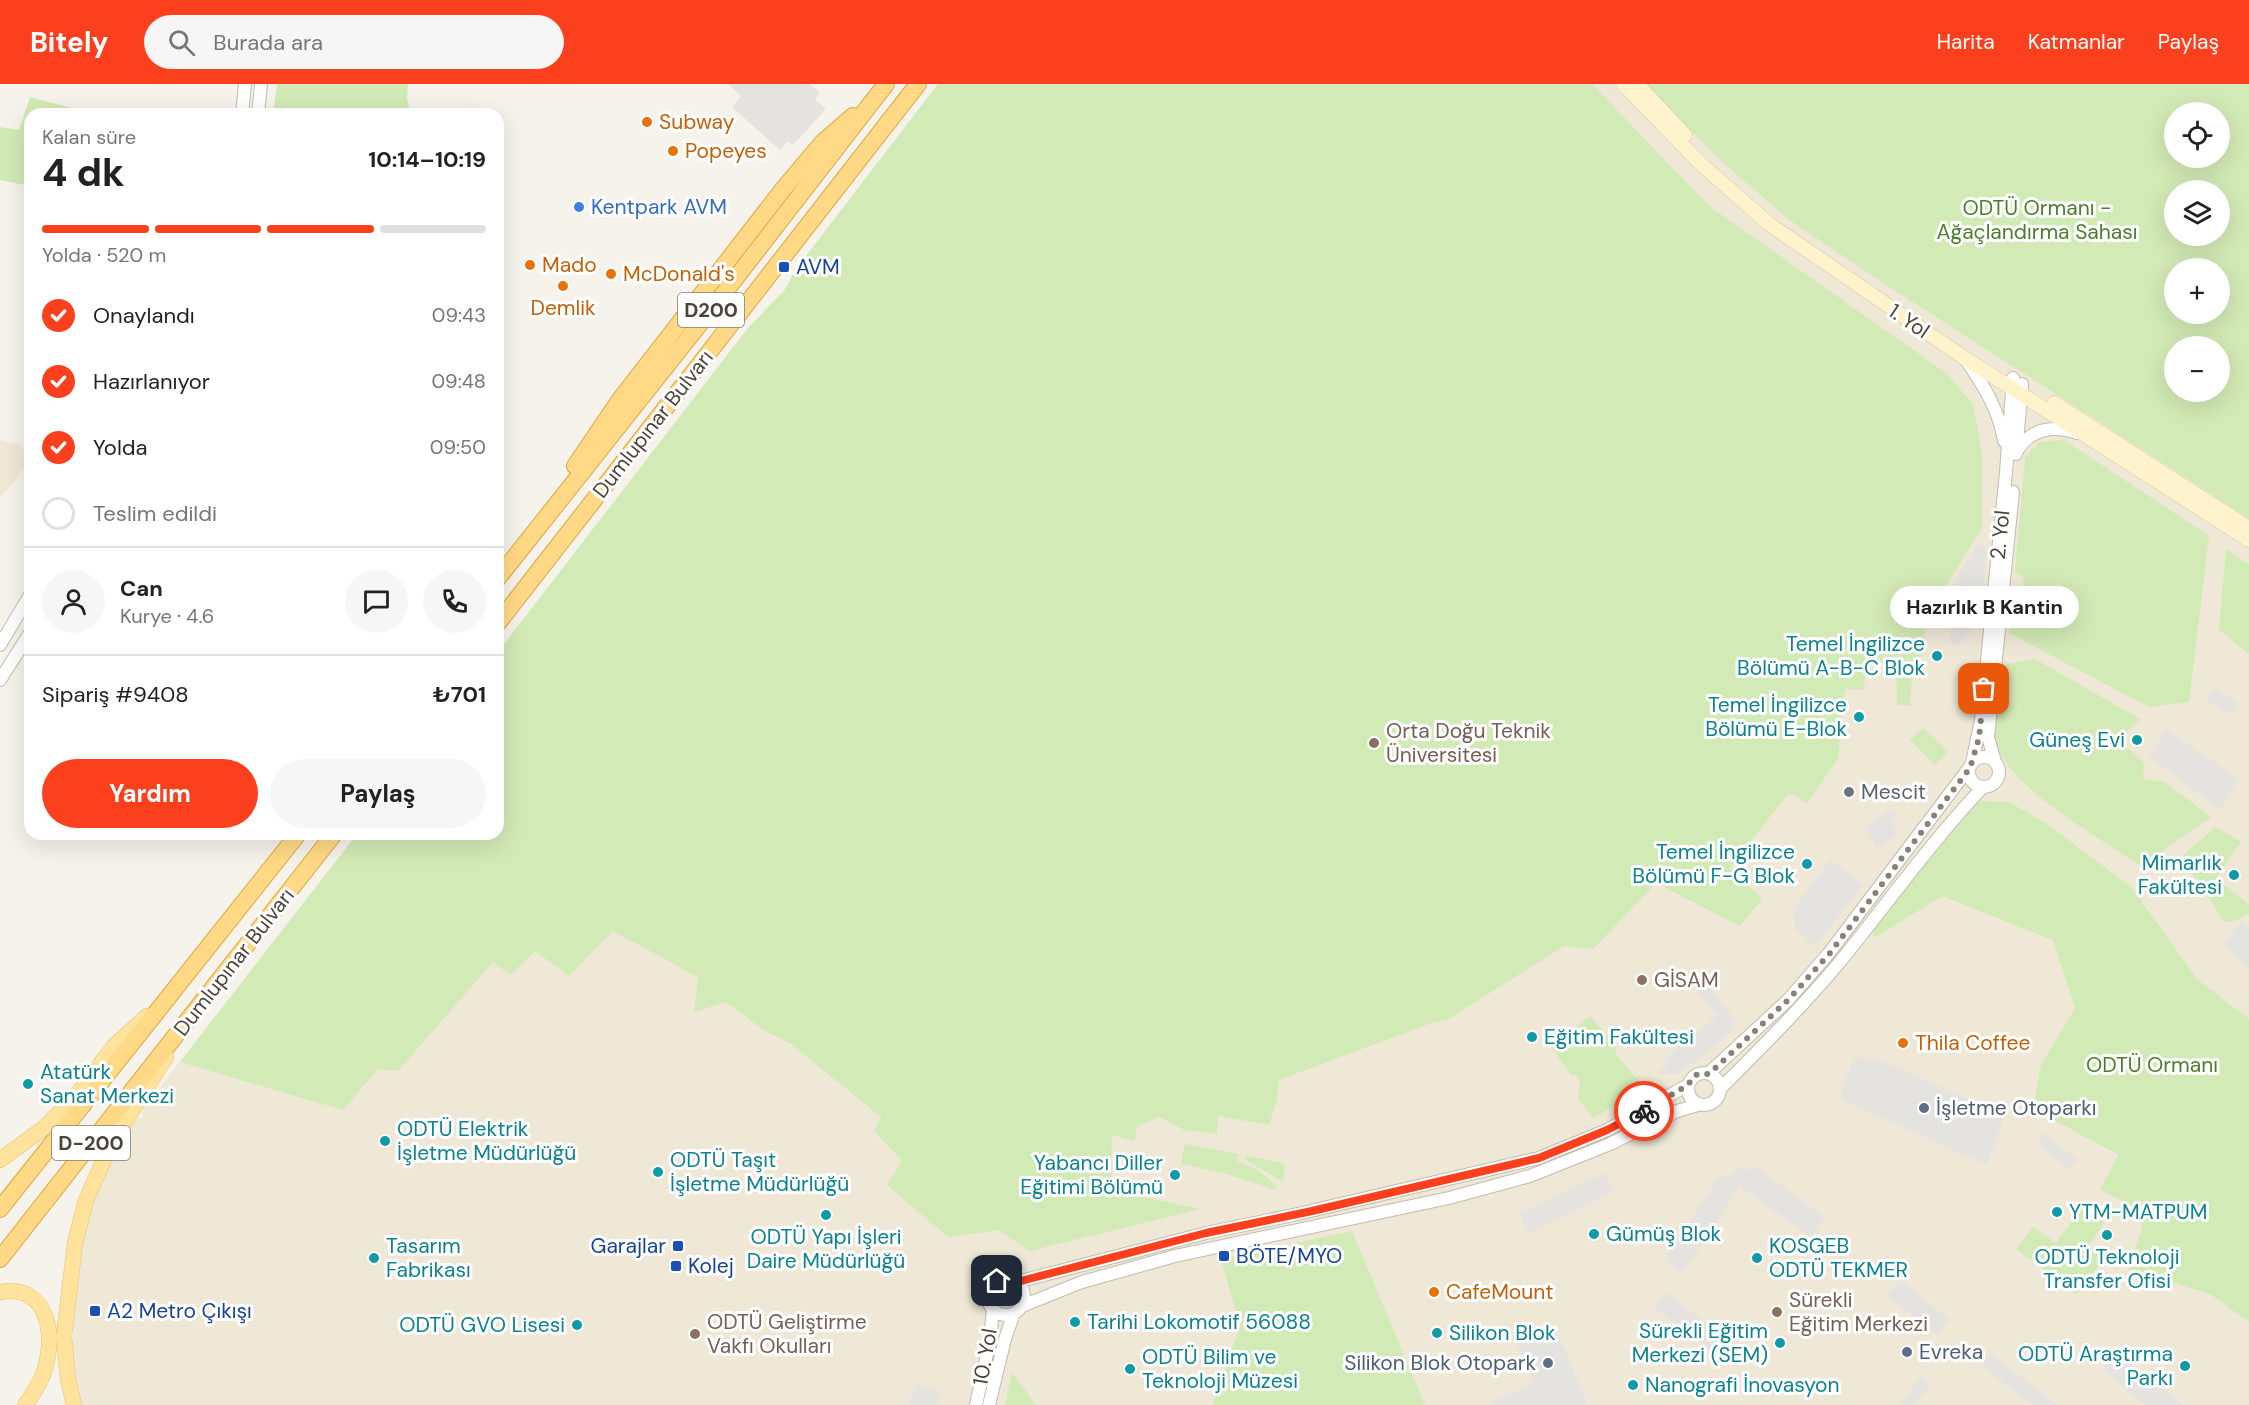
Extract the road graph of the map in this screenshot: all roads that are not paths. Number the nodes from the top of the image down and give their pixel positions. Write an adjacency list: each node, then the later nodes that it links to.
1 (245, 84): 7 (street)
2 (260, 84): 8 (street)
3 (918, 84): 20 (highway, Dumlupınar Bulvarı / D200)
4 (1623, 84): 9 (main road, 1. Yol)
5 (1637, 84): 10 (main road, 1. Yol)
6 (883, 88): 17 (highway)
7 (243, 108)
8 (258, 108)
9 (1964, 357): 10 (main road, 1. Yol); 13 (street)
10 (2017, 386): 11 (main road, 1. Yol); 12 (street, 2. Yol); 13 (street, 2. Yol); 14 (main road, 1. Yol)
11 (2094, 439): 12 (street); 14 (main road, 1. Yol)
12 (2016, 452): 18 (street, 2. Yol)
13 (2006, 472): 18 (street, 2. Yol)
14 (2224, 519): 15 (main road, 1. Yol); 16 (main road, 1. Yol)
15 (2249, 528)
16 (2249, 540)
17 (504, 570)
18 (2000, 580): 21 (street, 2. Yol)
19 (24, 605): 23 (street)
20 (504, 615)
21 (1995, 633): 25 (street, 2. Yol); 26 (street, 2. Yol)
22 (24, 642): 24 (street)
23 (0, 645)
24 (0, 680)
25 (1995, 762): 26 (street); 27 (street)
26 (1971, 765): 27 (street); 32 (street, 2. Yol)
27 (1983, 787): 34 (street)
28 (293, 840): 30 (highway, Dumlupınar Bulvarı / D-200)
29 (329, 840): 31 (highway, Dumlupınar Bulvarı / D-200)
30 (177, 987): 36 (main road); 39 (highway, Dumlupınar Bulvarı / D-200)
31 (182, 1028): 40 (highway, Dumlupınar Bulvarı / D-200); 46 (main road)
32 (1709, 1074): 33 (street, 2. Yol); 34 (street)
33 (1688, 1085): 35 (street); 37 (street, 2. Yol)
34 (1720, 1089): 35 (street)
35 (1698, 1105): 38 (street)
36 (0, 1160)
37 (1442, 1181): 38 (street); 41 (street, 2. Yol)
38 (1449, 1198): 44 (street)
39 (0, 1209)
40 (0, 1259)
41 (1017, 1282): 43 (street, 2. Yol); 44 (street)
42 (0, 1292): 45 (main road)
43 (993, 1310): 44 (street); 47 (street, 10. Yol)
44 (1018, 1310): 48 (street, 10. Yol)
45 (25, 1405)
46 (74, 1405)
47 (976, 1405)
48 (989, 1405)

